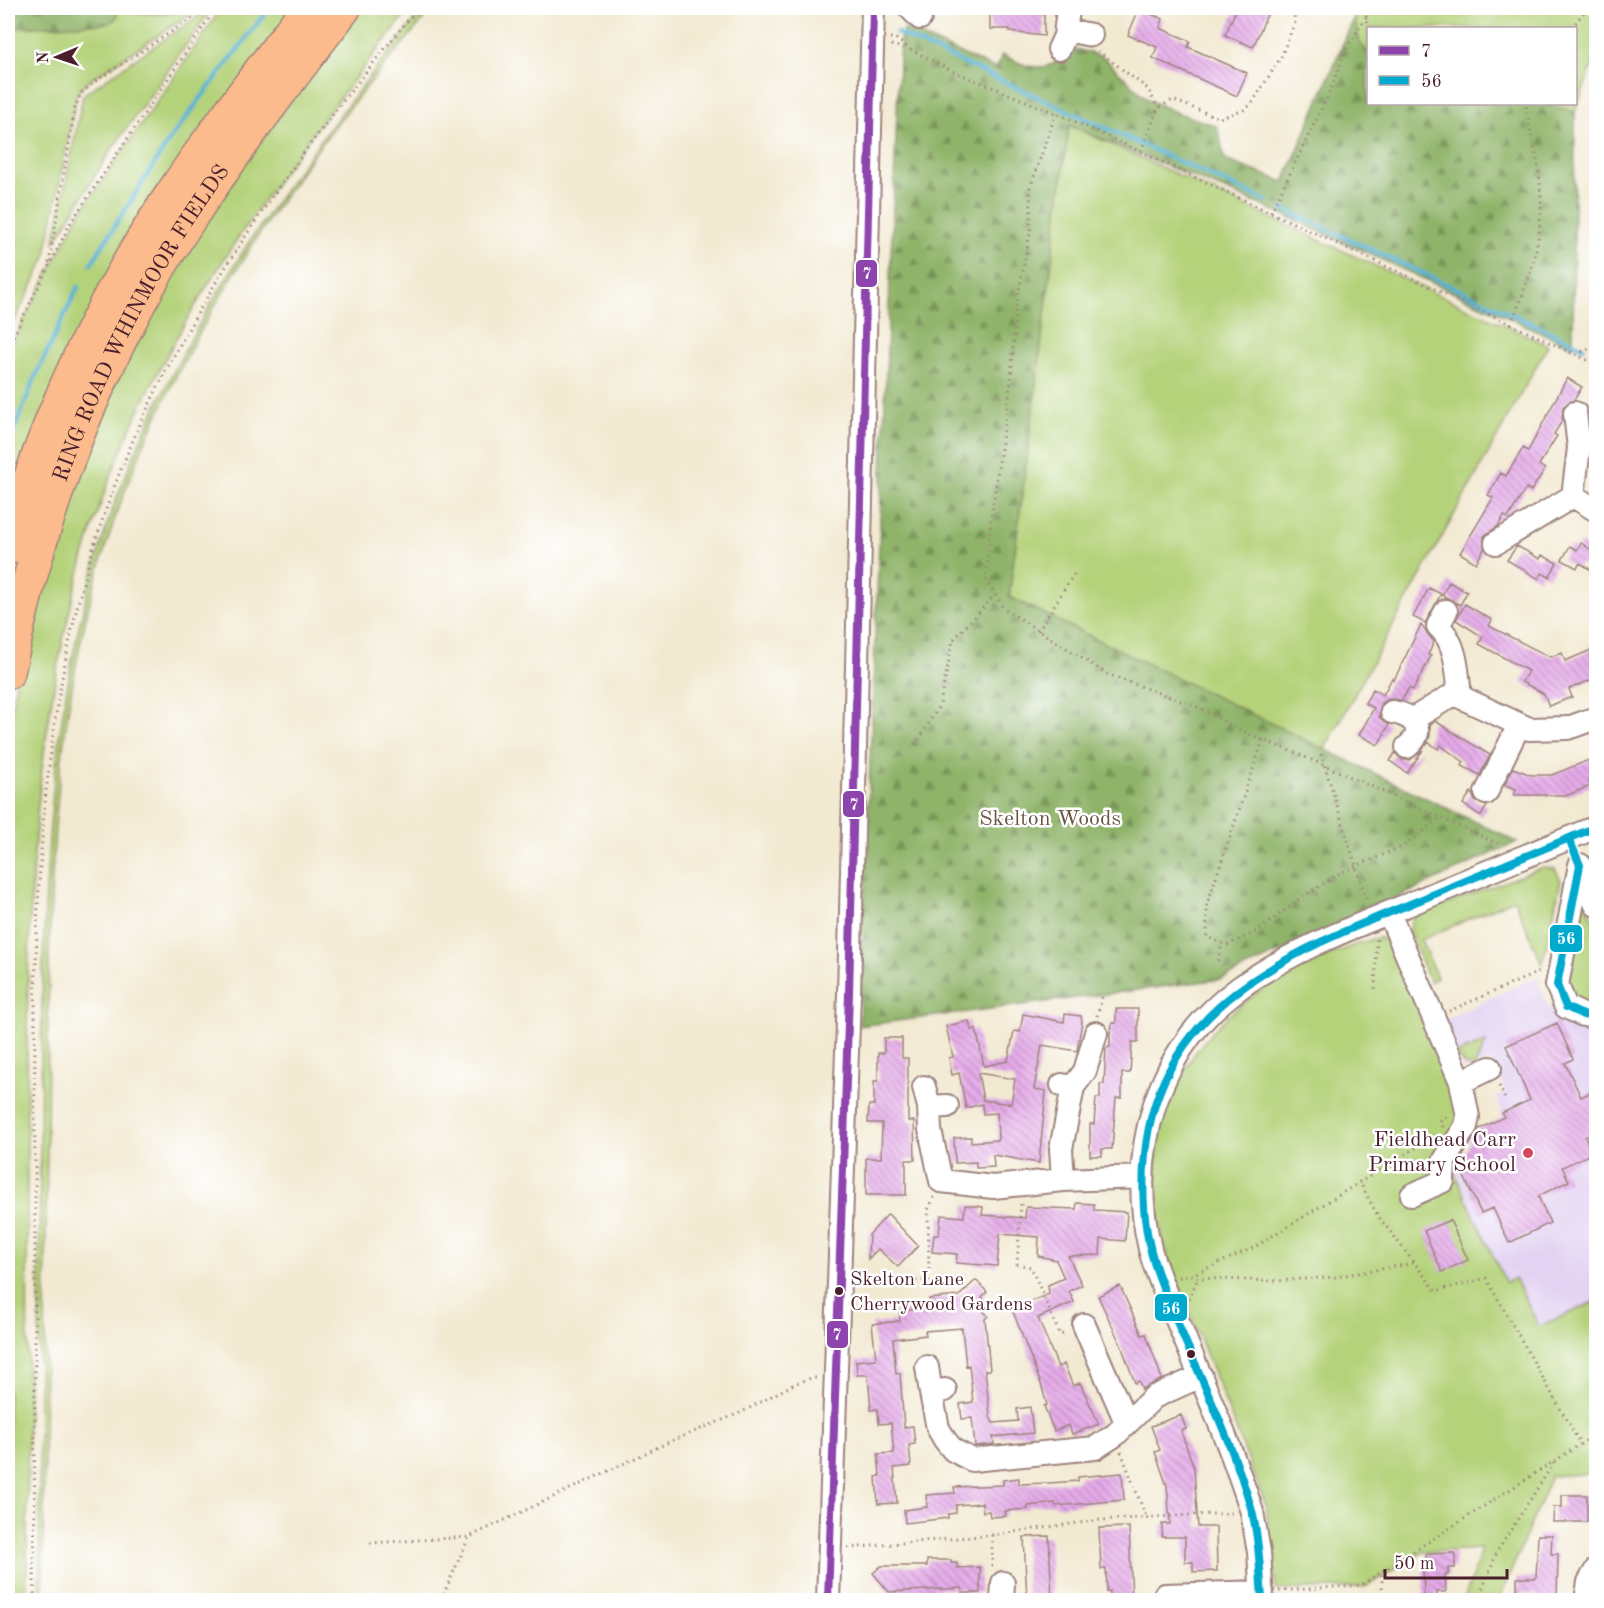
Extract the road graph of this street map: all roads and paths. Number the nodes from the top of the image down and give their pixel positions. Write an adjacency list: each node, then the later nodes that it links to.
1 (208, 8): 21 (path)
2 (216, 8): 21 (path)
3 (308, 8): 31 (highway, RING ROAD WHINMOOR FIELDS)
4 (344, 8): 36 (highway, RING ROAD WHINMOOR FIELDS)
5 (418, 8): 97 (path)
6 (873, 8): 15 (street)
7 (1293, 8): 17 (path)
8 (1370, 8): 10 (path)
9 (1587, 8): 12 (path)
10 (1366, 17): 11 (path); 20 (path)
11 (1370, 27)
12 (1573, 27)
13 (1064, 29): 14 (street)
14 (1090, 35): 17 (path)
15 (873, 38): 18 (path); 76 (street)
16 (1526, 105): 22 (path)
17 (1158, 108): 19 (path)
18 (1056, 113): 19 (path); 33 (path)
19 (1141, 152): 20 (path)
20 (1271, 212): 22 (path)
21 (49, 264): 24 (path)
22 (1511, 324): 25 (path)
23 (1596, 346): 25 (path)
24 (8, 347)
25 (1576, 354): 26 (path)
26 (1596, 364)
27 (1575, 413): 28 (street)
28 (1573, 496): 29 (street); 30 (street)
29 (1596, 510)
30 (1496, 543)
31 (8, 548)
32 (1074, 574): 35 (path)
33 (995, 595): 35 (path); 41 (path)
34 (1446, 610): 37 (street)
35 (1038, 631): 40 (path)
36 (8, 672)
37 (1454, 694): 39 (street); 42 (street)
38 (1596, 718): 39 (street)
39 (1520, 725): 45 (street)
40 (1263, 740): 44 (path); 54 (path)
41 (916, 745)
42 (1407, 747)
43 (1321, 754): 44 (path)
44 (1324, 765): 46 (path); 51 (path)
45 (1486, 793)
46 (1440, 818): 49 (path); 51 (path)
47 (1596, 827): 48 (street)
48 (1569, 838): 49 (street); 50 (street)
49 (1507, 864): 53 (street)
50 (1580, 865): 52 (street); 56 (street)
51 (1356, 866): 53 (path); 54 (path)
52 (1596, 905)
53 (1381, 916): 57 (path); 59 (street); 65 (street)
54 (1222, 943): 55 (path)
55 (1218, 961)
56 (1561, 963): 58 (street); 59 (path)
57 (1375, 989)
58 (1596, 1017)
59 (1434, 1018): 62 (street)
60 (1096, 1033): 66 (street)
61 (1490, 1068): 62 (street)
62 (1461, 1082): 70 (street)
63 (934, 1100): 67 (street)
64 (1441, 1120): 68 (path)
65 (1141, 1177): 66 (street); 75 (street)
66 (1063, 1179): 69 (street)
67 (941, 1181): 69 (street); 76 (path)
68 (1359, 1181): 71 (path); 72 (path)
69 (1022, 1186): 78 (path)
70 (1412, 1195)
71 (1414, 1263): 74 (path); 85 (path)
72 (1202, 1271): 73 (path); 74 (path)
73 (1191, 1275): 74 (path); 75 (path)
74 (1198, 1278): 77 (path)
75 (1161, 1281): 77 (street)
76 (839, 1293): 81 (street)
77 (1178, 1322): 80 (street)
78 (1084, 1325): 83 (street)
79 (927, 1367): 83 (street)
80 (1201, 1376): 83 (street); 87 (street)
81 (836, 1380): 89 (path); 92 (street)
82 (1596, 1389): 84 (path)
83 (1120, 1429): 88 (path)
84 (1595, 1436): 85 (path); 91 (path)
85 (1581, 1445): 86 (path)
86 (1556, 1460): 94 (path); 101 (path)
87 (1252, 1512): 88 (path); 96 (street)
88 (1146, 1517): 92 (path)
89 (469, 1537): 90 (path); 98 (path)
90 (370, 1542)
91 (1596, 1547)
92 (830, 1550): 99 (street)
93 (1596, 1570): 102 (street)
94 (1382, 1574): 96 (path); 100 (path)
95 (1165, 1590): 96 (street)
96 (1262, 1596)
97 (34, 1600)
98 (441, 1600)
99 (828, 1600)
100 (1382, 1600)
101 (1478, 1600)
102 (1586, 1600)

